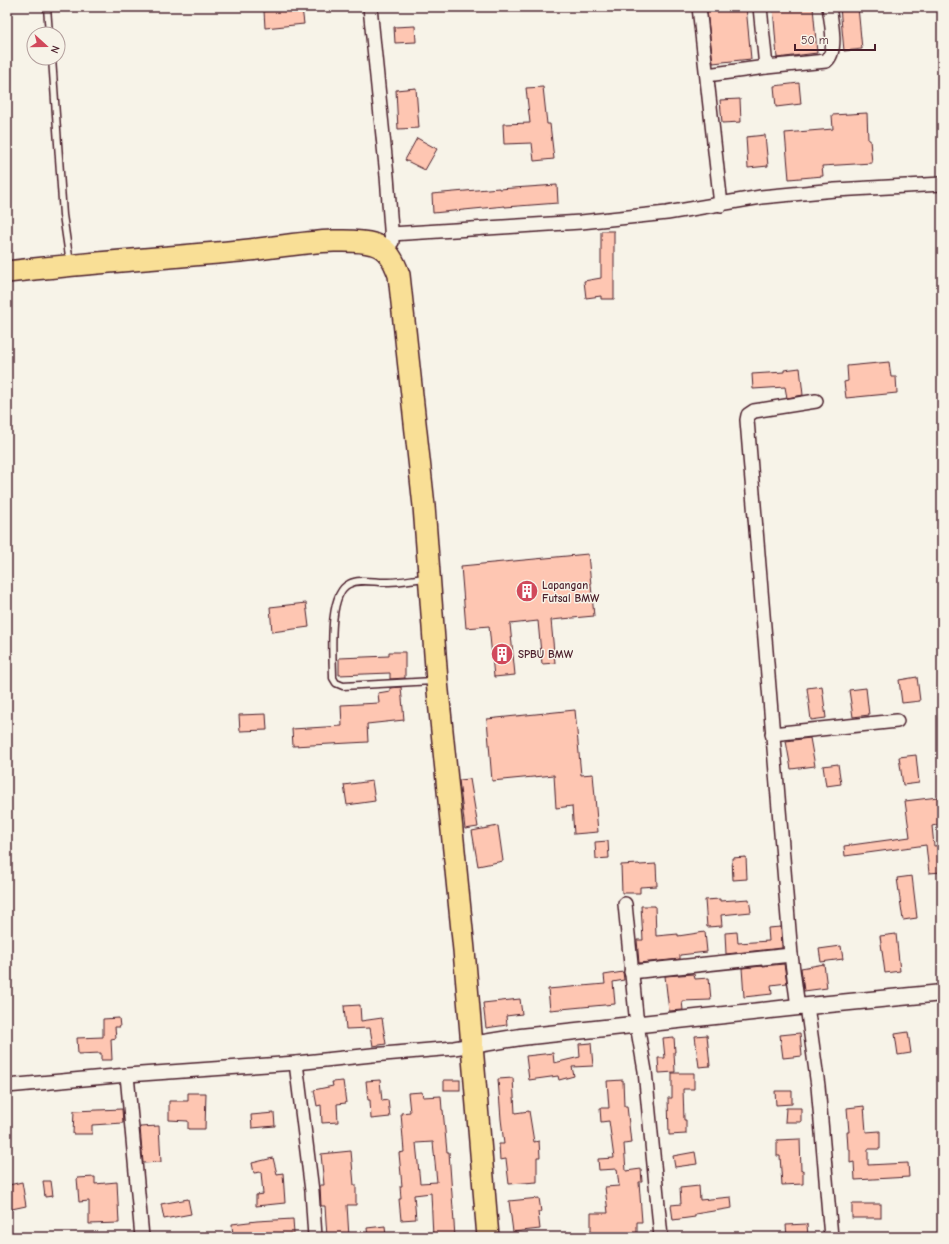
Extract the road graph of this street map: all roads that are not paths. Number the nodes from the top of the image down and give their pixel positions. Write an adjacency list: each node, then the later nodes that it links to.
1 (47, 7): 6 (lane)
2 (370, 7): 12 (street)
3 (700, 7): 9 (street)
4 (760, 7): 8 (street)
5 (829, 7): 8 (street)
6 (48, 26)
7 (53, 66): 14 (lane)
8 (766, 67): 9 (street)
9 (707, 75): 11 (street)
10 (942, 184): 11 (street)
11 (721, 205): 12 (street)
12 (391, 234): 13 (street)
13 (393, 259): 14 (highway); 17 (highway)
14 (71, 265): 15 (highway)
15 (7, 272)
16 (816, 401): 20 (street)
17 (429, 578): 18 (highway); 18 (lane)
18 (437, 681): 27 (highway)
19 (897, 721): 20 (street)
20 (772, 734): 22 (street)
21 (625, 904): 23 (street)
22 (791, 955): 23 (street); 25 (street)
23 (631, 972): 26 (street)
24 (942, 993): 25 (street)
25 (802, 1007): 26 (street); 35 (street)
26 (637, 1025): 27 (street); 34 (street)
27 (472, 1045): 28 (street); 33 (highway)
28 (296, 1063): 29 (street); 32 (street)
29 (127, 1075): 30 (street); 31 (street)
30 (7, 1086)
31 (142, 1237)
32 (315, 1237)
33 (488, 1237)
34 (661, 1237)
35 (831, 1237)

